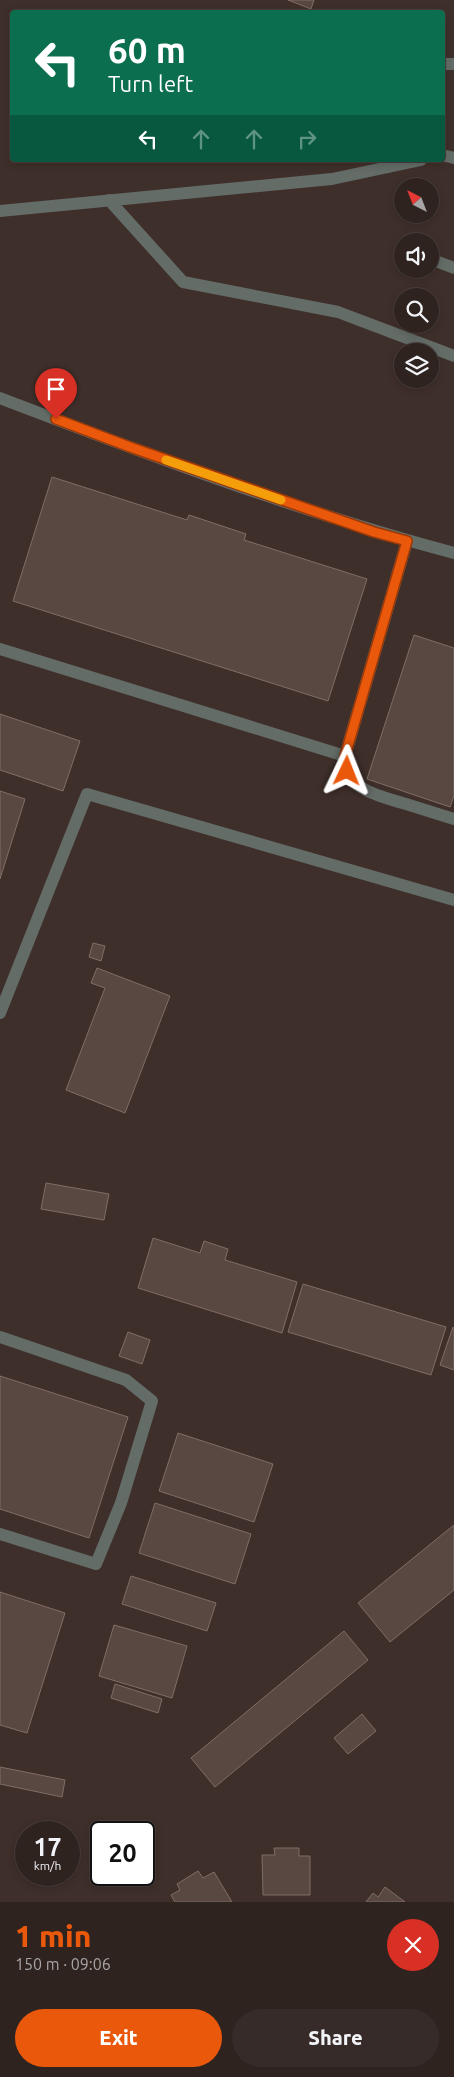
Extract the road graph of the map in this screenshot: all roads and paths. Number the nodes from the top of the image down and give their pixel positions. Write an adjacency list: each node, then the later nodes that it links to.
1 (412, 162): 2 (lane)
2 (109, 200): 3 (lane); 6 (lane)
3 (0, 211)
4 (439, 262): 5 (lane)
5 (454, 268)
6 (454, 356)
7 (0, 398): 8 (lane)
8 (407, 541): 9 (lane); 11 (lane)
9 (454, 553)
10 (0, 649): 11 (lane)
11 (345, 756): 12 (lane)
12 (454, 819)
13 (454, 900): 14 (lane)
14 (0, 1014)
15 (0, 1336): 16 (lane)
16 (0, 1534)

